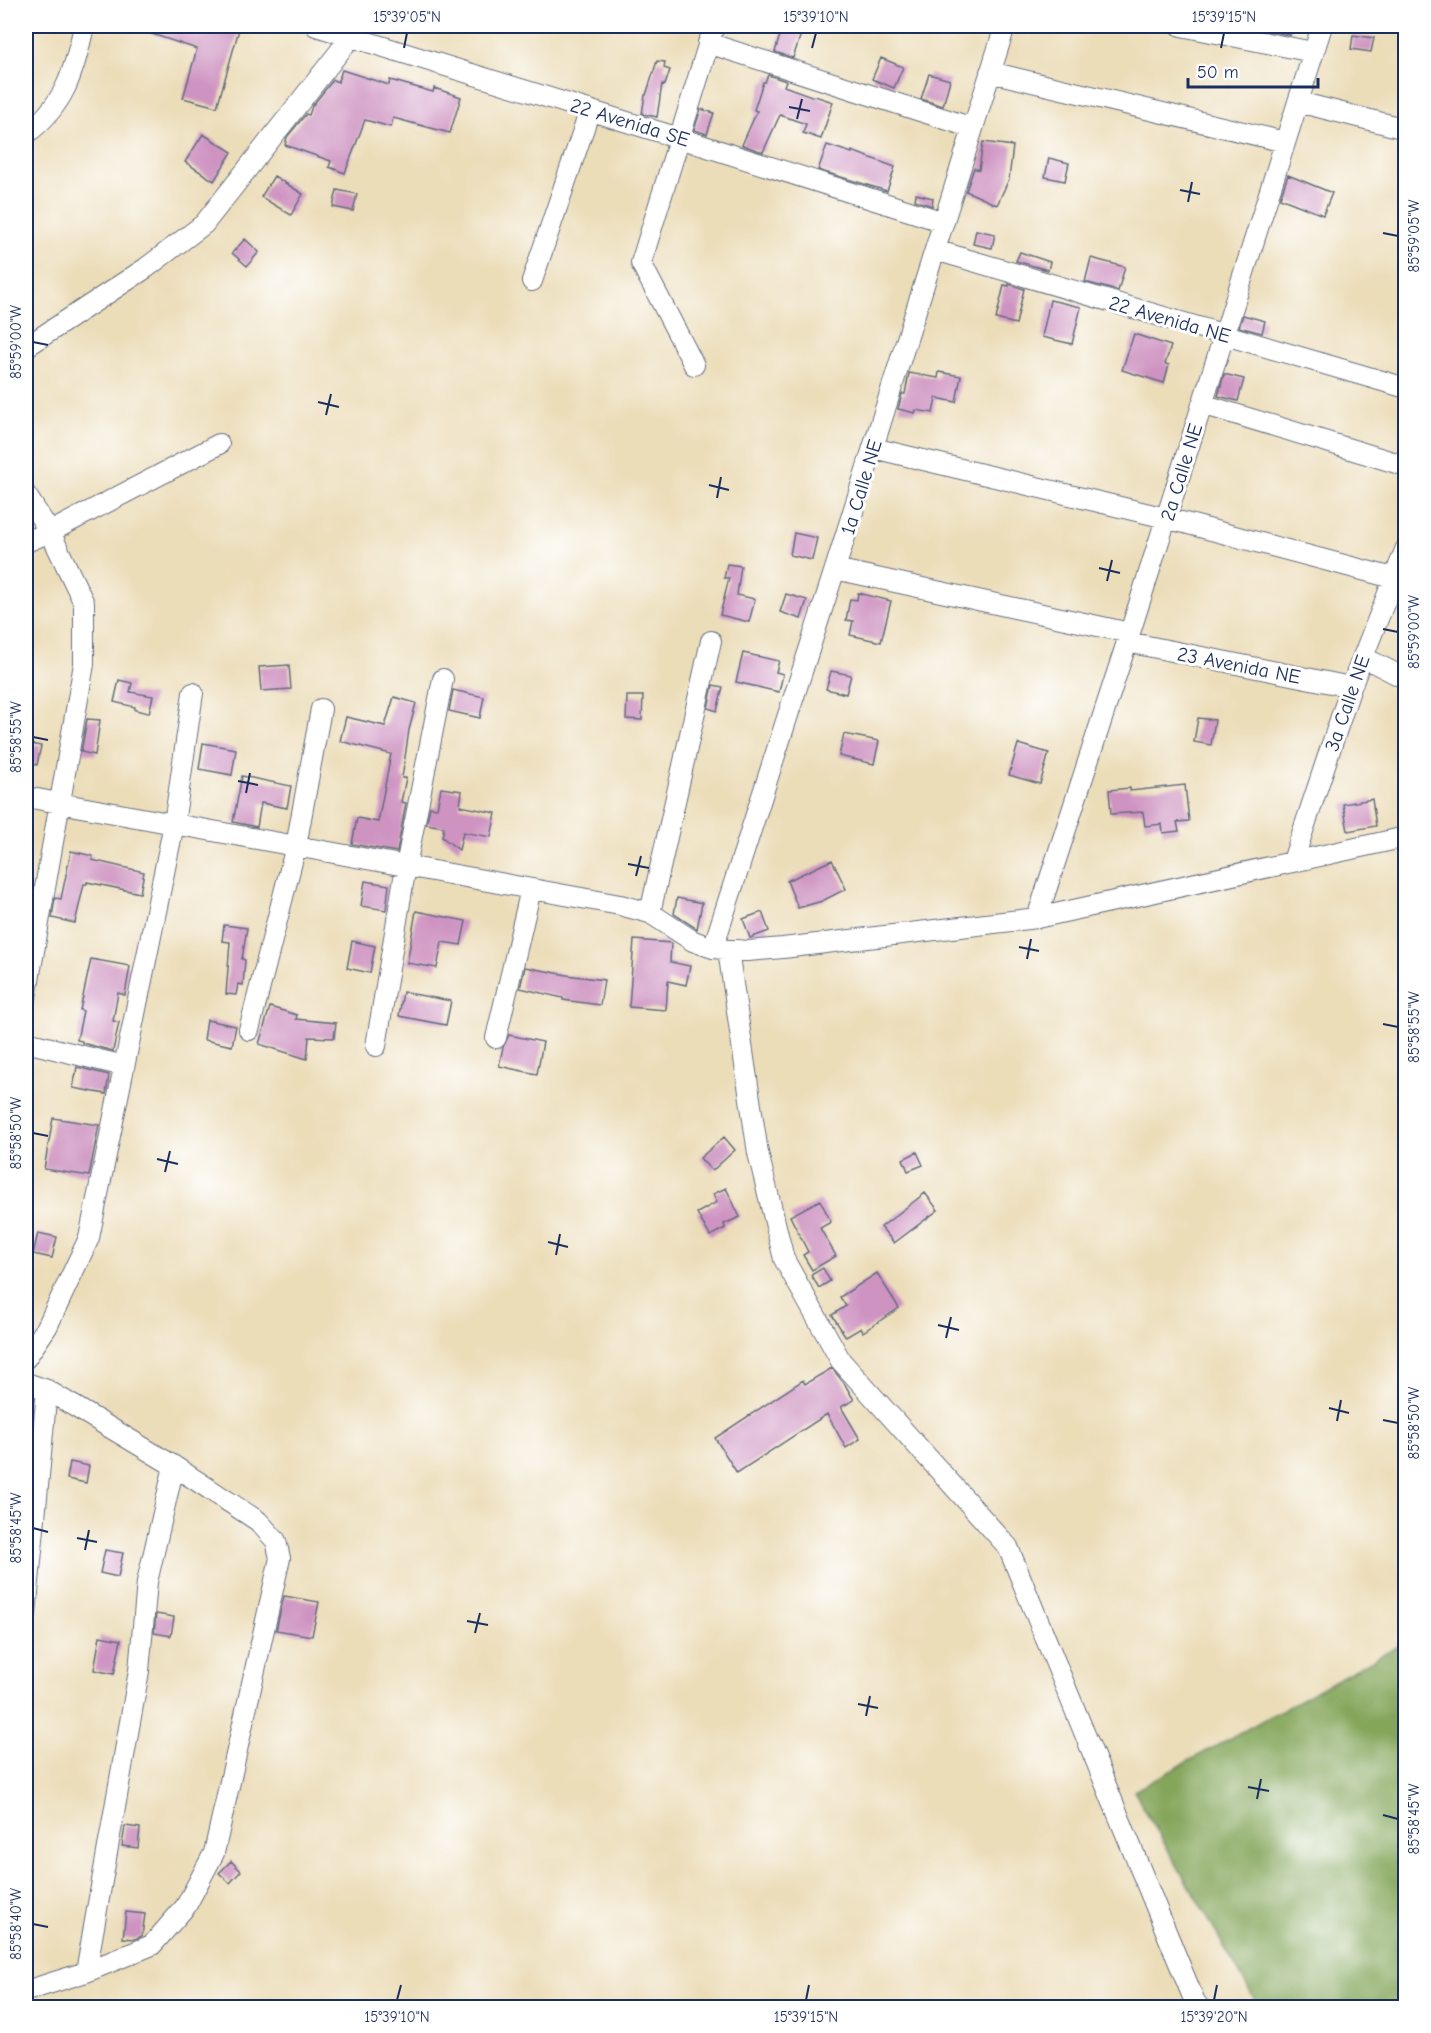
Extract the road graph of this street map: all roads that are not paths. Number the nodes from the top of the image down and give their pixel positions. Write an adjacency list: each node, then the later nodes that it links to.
1 (84, 26): 15 (street)
2 (316, 26): 7 (street, 22 Avenida SE)
3 (1182, 26): 6 (street)
4 (1322, 26): 9 (street, 2a Calle NE)
5 (999, 27): 10 (street, 1a Calle NE)
6 (1213, 29): 9 (street)
7 (354, 31): 12 (street, 22 Avenida SE); 22 (street)
8 (711, 34): 13 (street); 16 (street)
9 (1313, 52): 11 (street, 2a Calle NE)
10 (990, 72): 13 (street, 1a Calle NE); 17 (street)
11 (1298, 102): 14 (street); 17 (street, 2a Calle NE)
12 (590, 110): 16 (street, 22 Avenida SE); 20 (street)
13 (973, 128): 18 (street, 1a Calle NE)
14 (1406, 129)
15 (26, 134)
16 (679, 138): 18 (street, 22 Avenida SE); 23 (street)
17 (1285, 142): 21 (street, 2a Calle NE)
18 (944, 222): 19 (street, 1a Calle NE)
19 (935, 250): 21 (street, 22 Avenida NE); 27 (street, 1a Calle NE)
20 (531, 281)
21 (1224, 335): 24 (street, 22 Avenida NE); 25 (street, 2a Calle NE)
22 (26, 347)
23 (694, 365)
24 (1406, 388)
25 (1202, 404): 28 (street); 30 (street, 2a Calle NE)
26 (219, 444): 31 (street)
27 (873, 448): 30 (street); 34 (street, 1a Calle NE)
28 (1406, 466)
29 (26, 495): 31 (street)
30 (1166, 518): 33 (street); 35 (street, 2a Calle NE)
31 (50, 532): 32 (street); 44 (street)
32 (26, 542)
33 (1401, 564): 37 (street, 3a Calle NE)
34 (836, 569): 35 (street, 23 Avenida NE); 53 (street, 1a Calle NE)
35 (1128, 638): 40 (street, 23 Avenida NE); 52 (street, 2a Calle NE)
36 (711, 641): 51 (street)
37 (1363, 657): 39 (street); 40 (street, 3a Calle NE)
38 (443, 679): 49 (street)
39 (1406, 679)
40 (1352, 687): 48 (street, 3a Calle NE)
41 (193, 693): 45 (street)
42 (321, 709): 47 (street)
43 (26, 797): 44 (street)
44 (59, 802): 45 (street); 54 (street)
45 (174, 824): 47 (street); 59 (street)
46 (1406, 837): 48 (street)
47 (296, 846): 49 (street); 55 (street)
48 (1293, 861): 52 (street)
49 (406, 866): 50 (street); 58 (street)
50 (531, 889): 51 (street); 56 (street)
51 (650, 913): 53 (street)
52 (1038, 918): 53 (street)
53 (721, 949): 67 (street)
54 (26, 997)
55 (249, 1030)
56 (496, 1038)
57 (26, 1042): 59 (street)
58 (376, 1046)
59 (124, 1066): 60 (street)
60 (26, 1358)
61 (26, 1383): 62 (street)
62 (47, 1390): 63 (street); 64 (street)
63 (174, 1466): 65 (street); 65 (street)
64 (26, 1614)
65 (86, 1972): 66 (street)
66 (26, 1991)
67 (1200, 2007)

